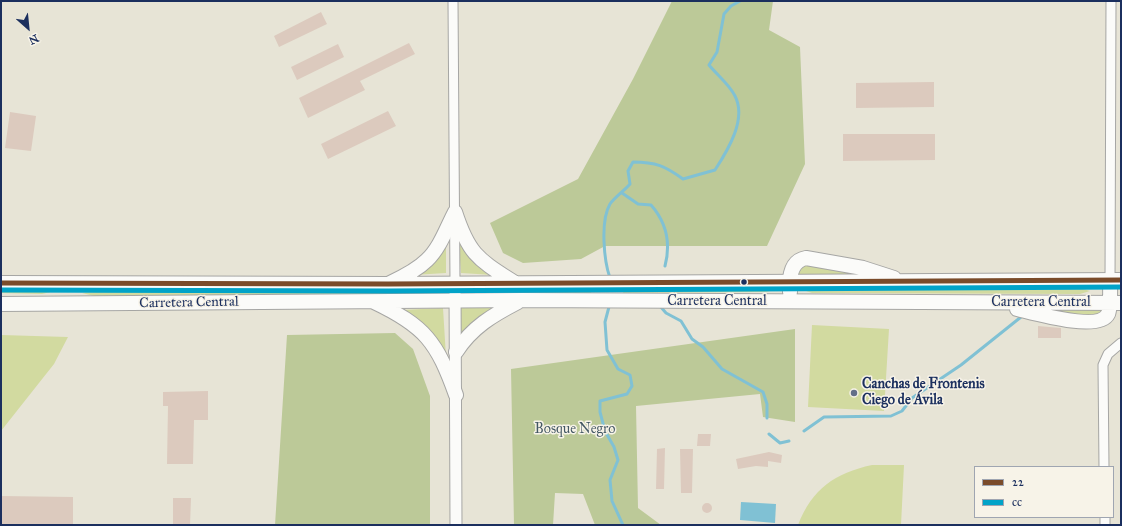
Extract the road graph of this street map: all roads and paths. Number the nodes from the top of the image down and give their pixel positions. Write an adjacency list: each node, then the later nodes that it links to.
1 (453, 1): 3 (street)
2 (1111, 1): 4 (street)
3 (455, 212): 7 (street); 8 (highway); 11 (highway)
4 (1116, 280): 5 (highway, Carretera Central); 17 (highway)
5 (905, 282): 9 (highway, Carretera Central); 9 (highway)
6 (1, 283): 10 (highway, Carretera Central)
7 (455, 283): 8 (highway, Carretera Central); 11 (highway, Carretera Central); 14 (street)
8 (515, 283): 9 (highway, Carretera Central)
9 (790, 283): 15 (highway)
10 (72, 284): 11 (highway, Carretera Central); 19 (highway)
11 (388, 284)
12 (522, 300): 14 (highway, Carretera Central); 15 (highway, Carretera Central); 21 (highway)
13 (370, 301): 14 (highway, Carretera Central); 19 (highway, Carretera Central); 22 (highway)
14 (456, 301): 21 (street)
15 (790, 302): 16 (highway, Carretera Central)
16 (998, 303): 17 (highway, Carretera Central); 17 (highway)
17 (1115, 303)
18 (1, 304): 19 (highway, Carretera Central)
19 (69, 304)
20 (1121, 343): 23 (street)
21 (456, 352): 22 (street)
22 (456, 395): 24 (street)
23 (1104, 466)
24 (456, 525)

